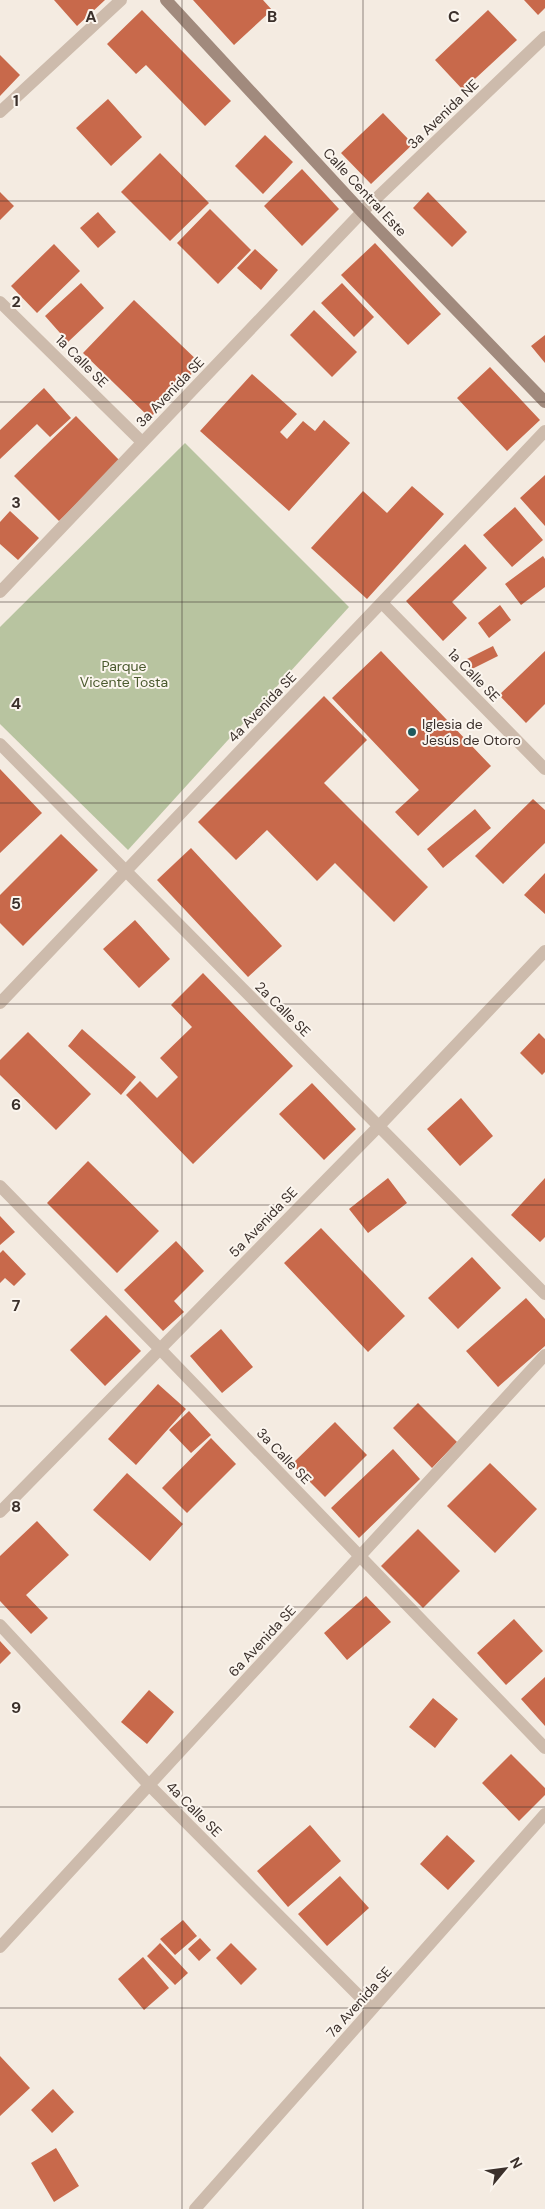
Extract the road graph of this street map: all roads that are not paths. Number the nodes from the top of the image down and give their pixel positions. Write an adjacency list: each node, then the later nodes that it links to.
1 (121, 0): 4 (street)
2 (166, 0): 5 (street, Calle Central Este)
3 (545, 37): 5 (street, 3a Avenida NE)
4 (0, 112)
5 (362, 212): 7 (street, Calle Central Este); 9 (street, 3a Avenida SE)
6 (0, 302): 9 (street, 1a Calle SE)
7 (545, 402)
8 (545, 431): 11 (street, 4a Avenida SE)
9 (142, 442): 10 (street, 3a Avenida SE)
10 (0, 592)
11 (382, 603): 13 (street, 1a Calle SE); 14 (street, 4a Avenida SE)
12 (0, 744): 14 (street, 2a Calle SE)
13 (545, 769)
14 (126, 873): 16 (street, 4a Avenida SE); 17 (street, 2a Calle SE)
15 (545, 951): 17 (street, 5a Avenida SE)
16 (0, 1003)
17 (379, 1126): 19 (street, 2a Calle SE); 20 (street, 5a Avenida SE)
18 (0, 1186): 20 (street, 3a Calle SE)
19 (545, 1294)
20 (160, 1349): 22 (street, 5a Avenida SE); 23 (street, 3a Calle SE)
21 (545, 1355): 23 (street, 6a Avenida SE)
22 (0, 1512)
23 (359, 1556): 25 (street, 3a Calle SE); 26 (street, 6a Avenida SE)
24 (0, 1625): 26 (street, 4a Calle SE)
25 (545, 1748)
26 (149, 1786): 28 (street, 6a Avenida SE); 29 (street, 4a Calle SE)
27 (545, 1814): 29 (street, 7a Avenida SE)
28 (0, 1946)
29 (372, 2009): 30 (street, 7a Avenida SE)
30 (194, 2209)

